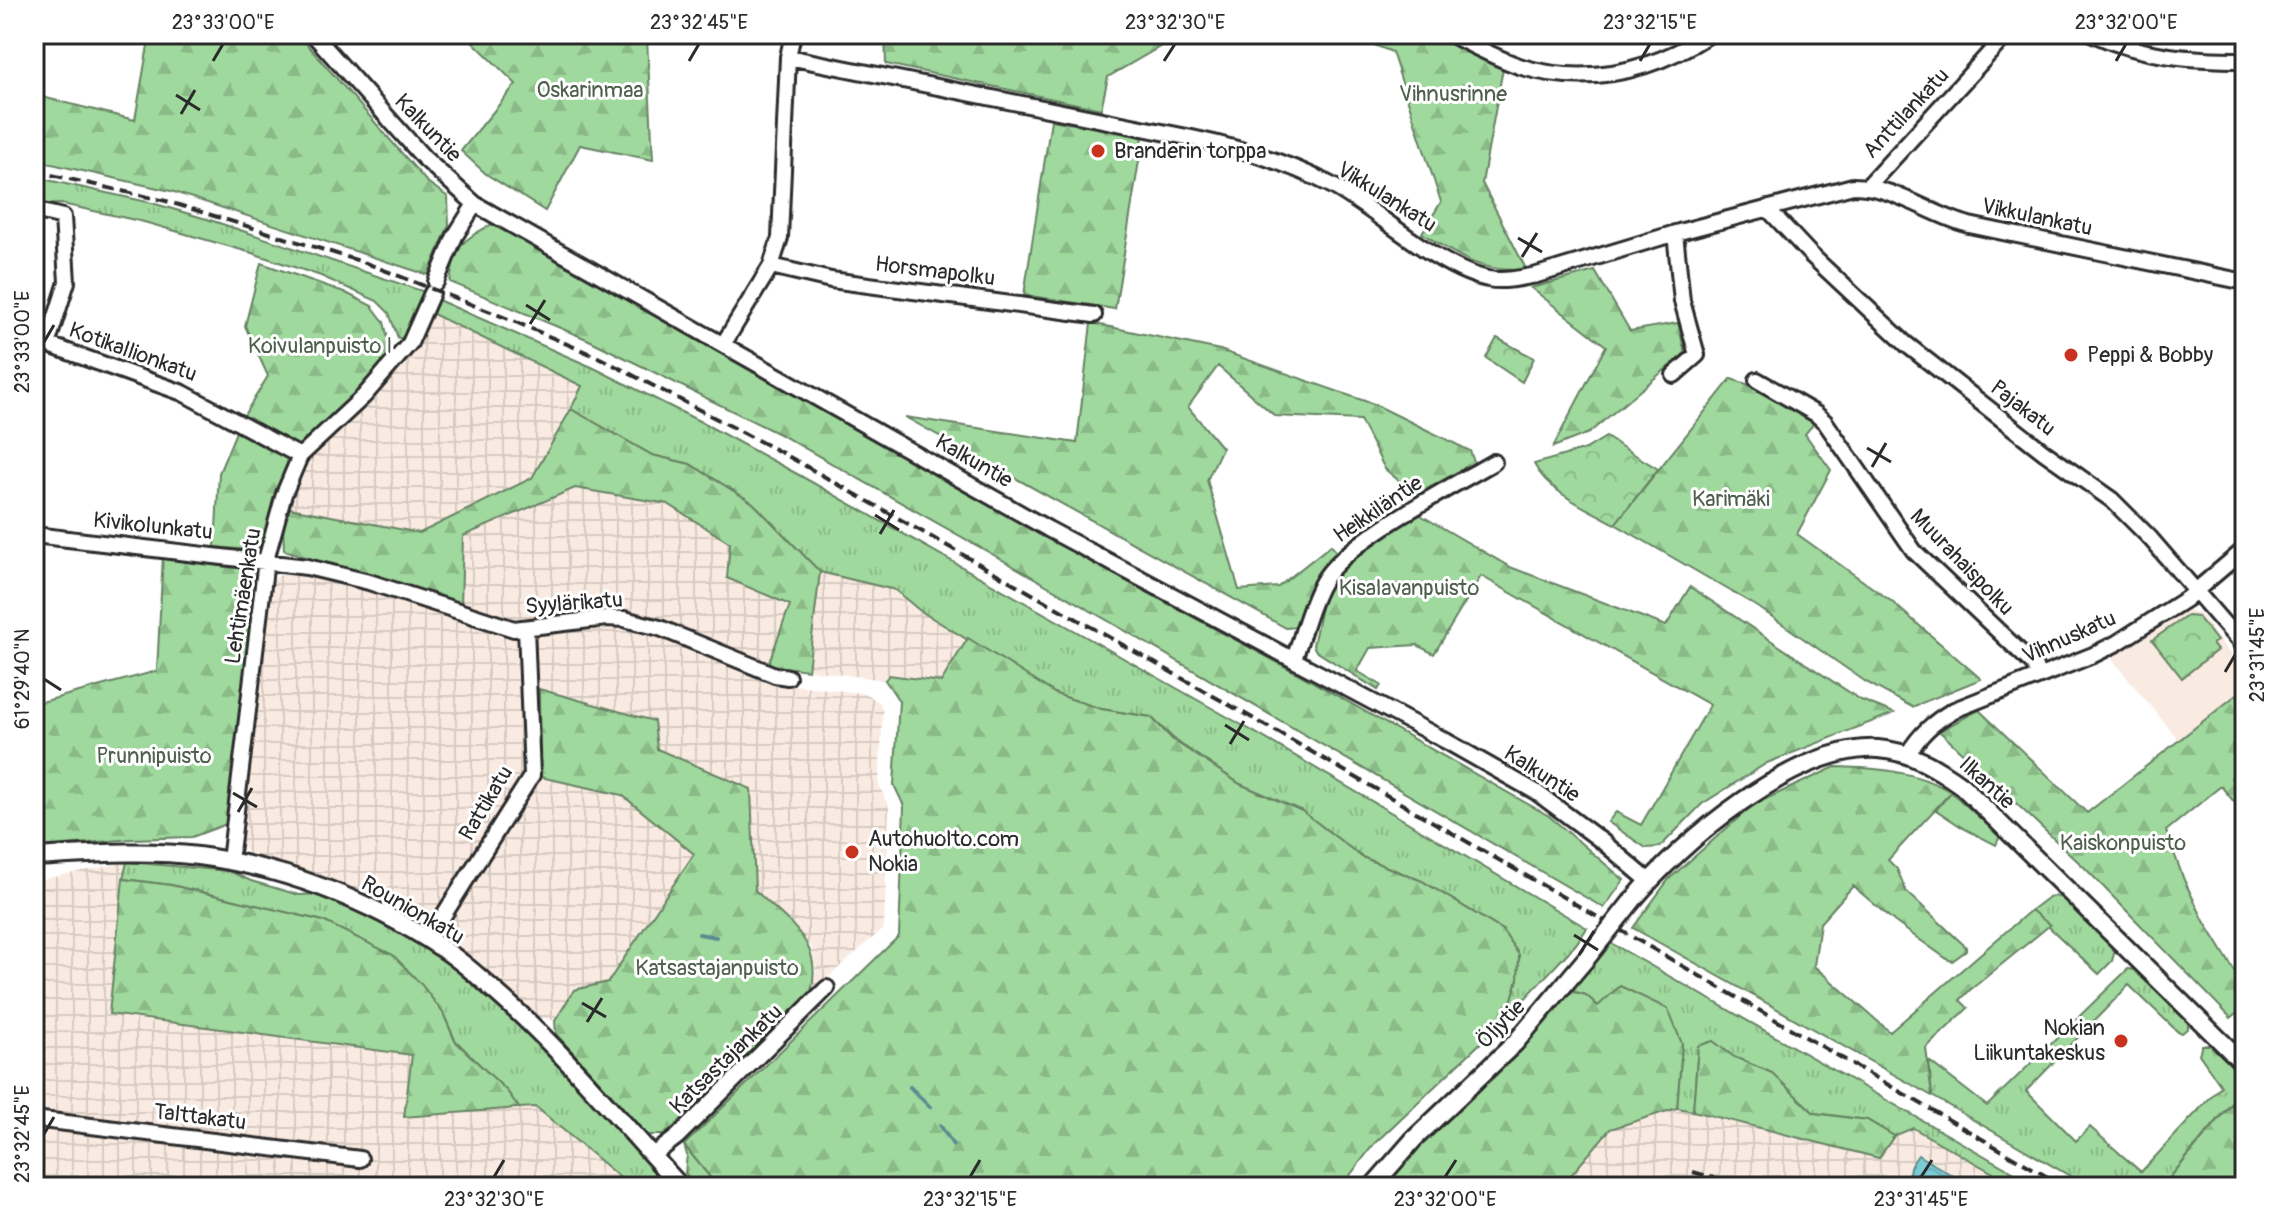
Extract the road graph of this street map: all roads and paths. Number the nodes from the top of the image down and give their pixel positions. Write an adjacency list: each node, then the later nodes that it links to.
1 (313, 34): 10 (street, Kalkuntie)
2 (793, 34): 7 (street)
3 (1449, 34): 6 (street)
4 (2007, 34): 9 (street, Anttilankatu)
5 (2093, 34): 8 (street)
6 (1708, 35)
7 (788, 57): 13 (street, Vikkulankatu); 14 (street)
8 (2245, 60)
9 (1868, 186): 11 (street, Vikkulankatu); 15 (street, Vikkulankatu)
10 (475, 204): 17 (street, Kalkuntie); 20 (street, Lehtimäenkatu)
11 (1767, 208): 13 (street, Vikkulankatu); 25 (street, Pajakatu)
12 (34, 210): 20 (street, Kotikallionkatu)
13 (1675, 233): 18 (street)
14 (771, 266): 16 (street, Horsmapolku); 17 (street)
15 (2245, 282)
16 (1094, 315)
17 (724, 343): 28 (street, Kalkuntie)
18 (1674, 375)
19 (1757, 380): 29 (street, Muurahaispolku)
20 (300, 456): 24 (street, Lehtimäenkatu)
21 (1494, 462): 28 (street, Heikkiläntie)
22 (34, 535): 24 (street, Kivikolunkatu)
23 (2245, 549): 25 (street, Vihnuskatu)
24 (266, 560): 26 (street, Syylärikatu); 33 (street, Lehtimäenkatu)
25 (2195, 591): 27 (street, Pajakatu); 29 (street, Vihnuskatu)
26 (526, 628): 30 (street, Syylärikatu); 36 (street, Rattikatu)
27 (2245, 648)
28 (1294, 659): 35 (street, Kalkuntie)
29 (2038, 675): 31 (street, Vihnuskatu)
30 (788, 677)
31 (1907, 755): 35 (main road, Ilkantie); 38 (main road, Ilkantie)
32 (34, 857): 33 (main road, Rounionkatu); 34 (street)
33 (230, 861): 36 (main road, Rounionkatu)
34 (34, 865)
35 (1649, 881): 43 (main road, Öljytie, bridge)
36 (428, 940): 40 (main road, Rounionkatu)
37 (827, 988): 40 (street, Katsastajankatu)
38 (2245, 1065)
39 (34, 1119): 41 (street, Talttakatu)
40 (652, 1156): 42 (main road, Rounionkatu)
41 (360, 1159)
42 (681, 1187)
43 (1372, 1187)

